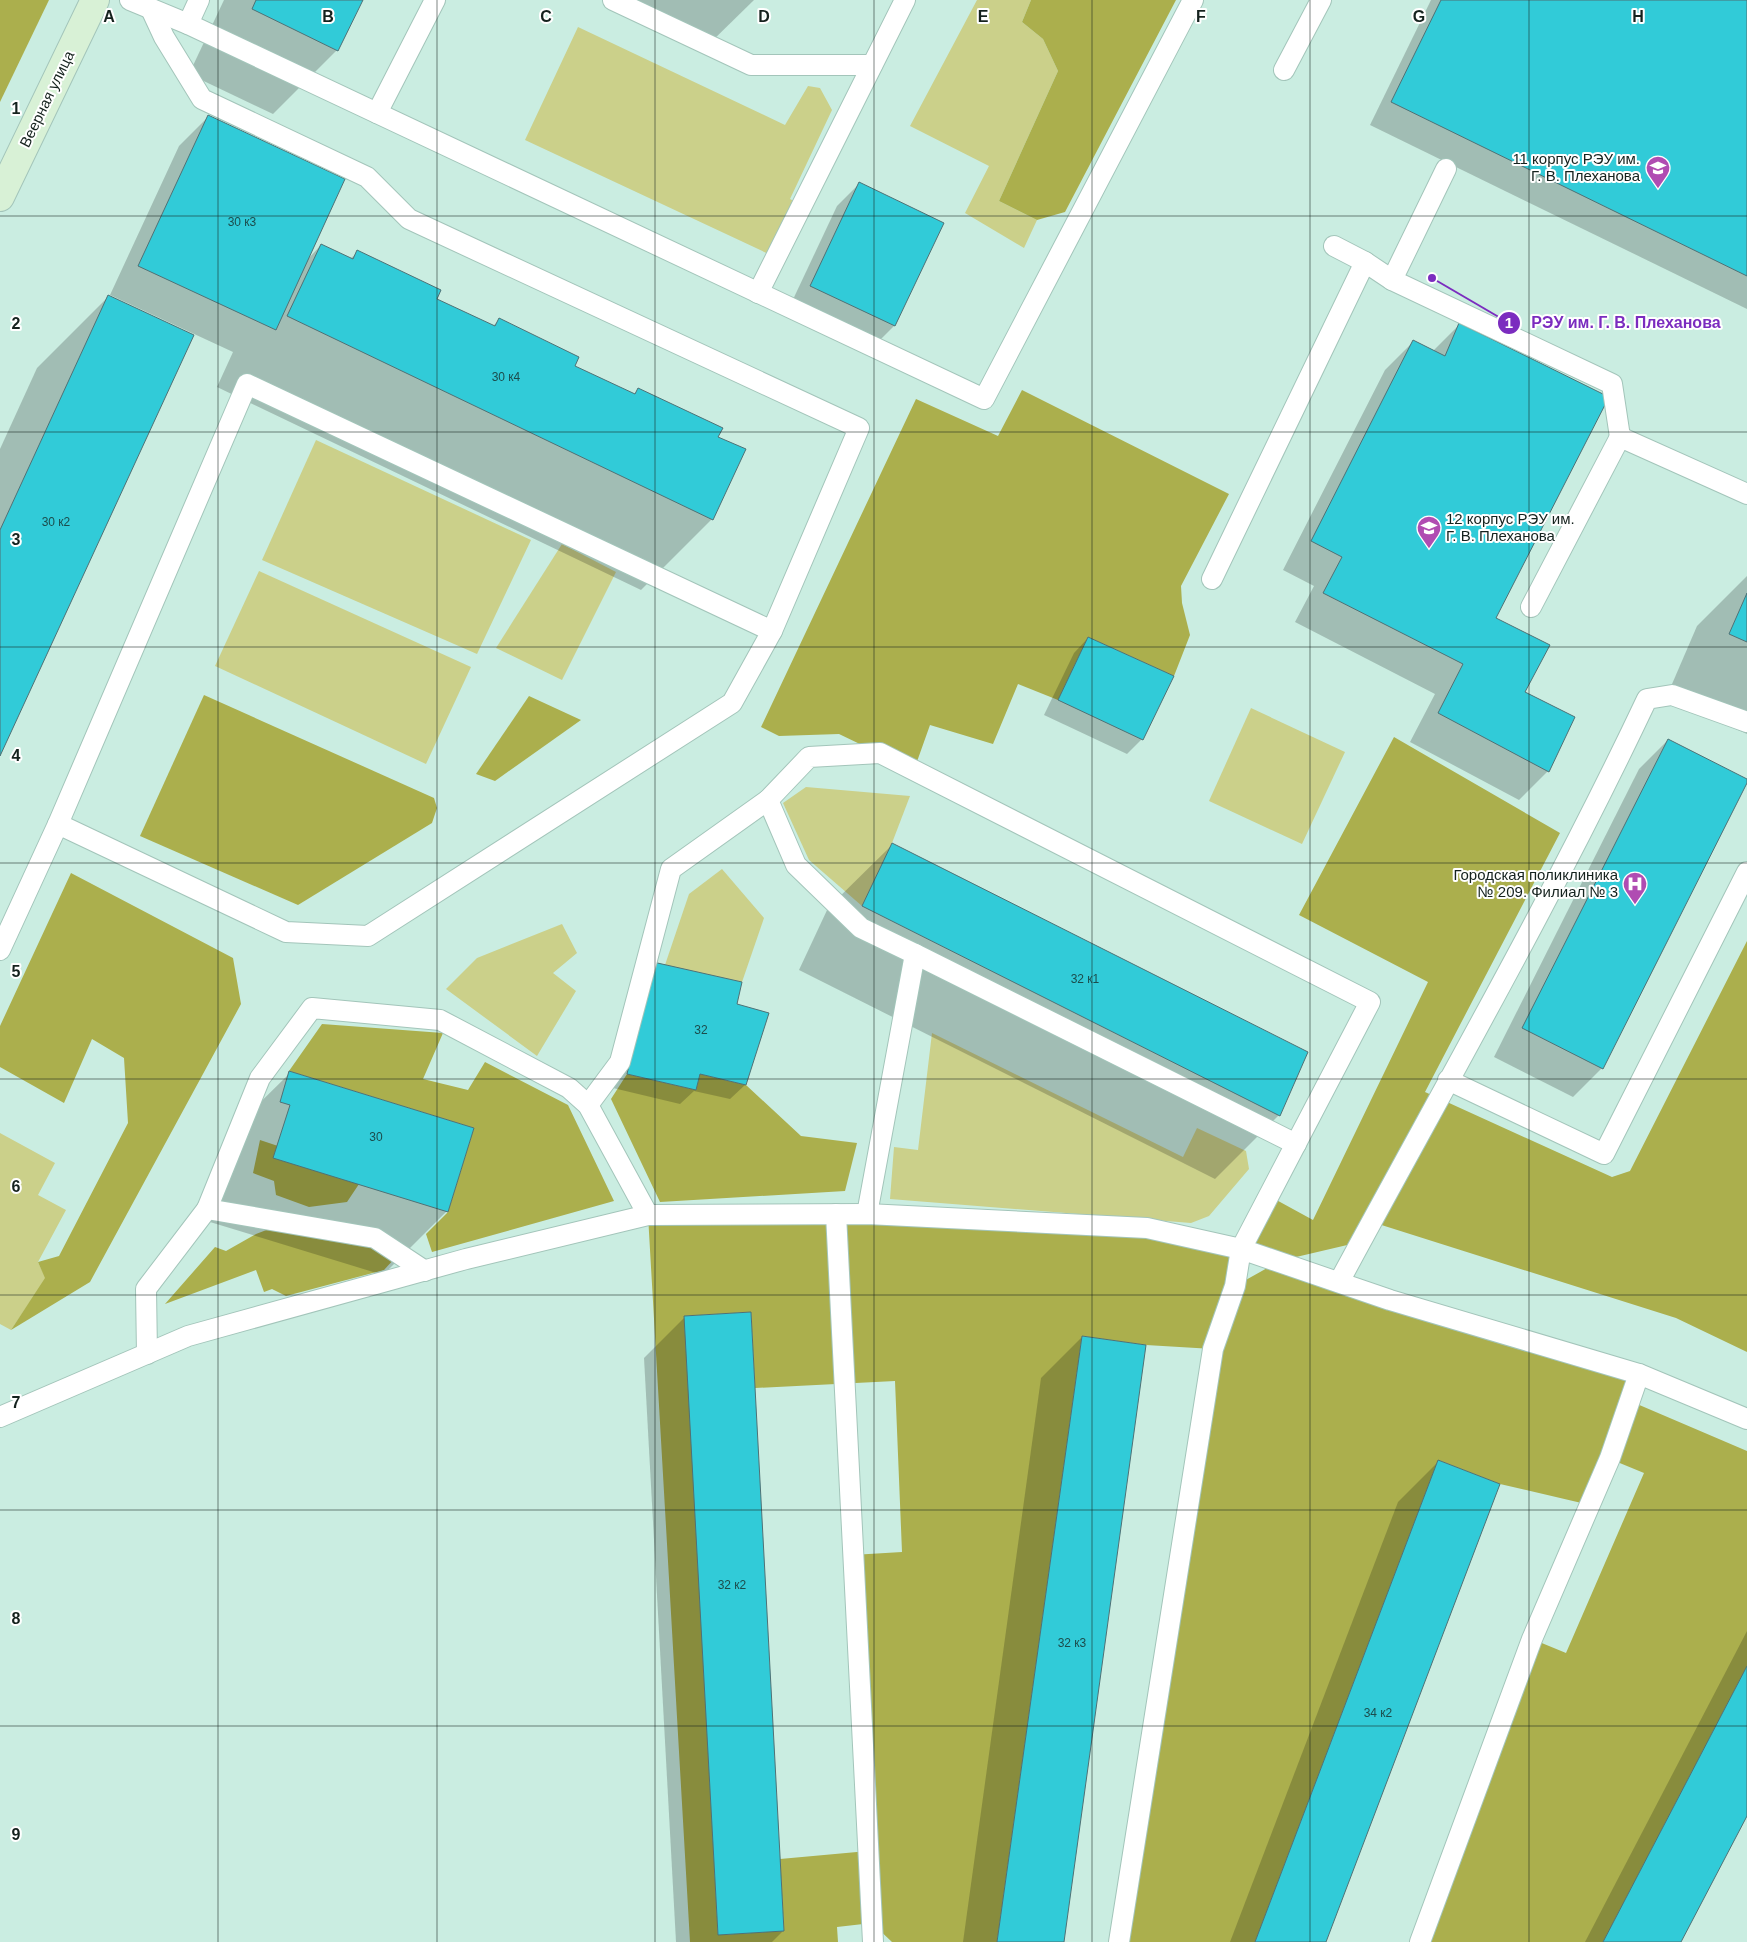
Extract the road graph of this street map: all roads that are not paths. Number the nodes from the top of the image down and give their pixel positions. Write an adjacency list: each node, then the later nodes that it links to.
1 (95, 0): 15 (street, Веерная улица)
2 (130, 0): 9 (lane)
3 (200, 0): 10 (lane)
4 (435, 0): 13 (lane)
5 (613, 0): 11 (lane)
6 (905, 0): 11 (lane)
7 (1193, 0): 19 (lane)
8 (1321, 0): 12 (lane)
9 (151, 9): 10 (lane); 24 (lane)
10 (188, 24): 13 (lane)
11 (872, 65): 19 (lane)
12 (1284, 70)
13 (377, 113): 19 (lane)
14 (1446, 170): 18 (lane)
15 (0, 197)
16 (1334, 246): 17 (lane)
17 (1365, 262): 18 (lane); 22 (lane)
18 (1392, 280): 20 (lane)
19 (758, 293)
20 (1620, 437): 21 (lane); 23 (lane)
21 (1747, 494)
22 (1212, 579)
23 (1531, 607)
24 (772, 631): 27 (lane); 27 (lane)
25 (1747, 722): 31 (lane)
26 (768, 800): 30 (lane); 32 (lane); 33 (lane)
27 (58, 824): 29 (lane)
28 (1747, 872): 31 (lane)
29 (0, 950)
30 (915, 954): 33 (lane); 36 (lane)
31 (1448, 1080): 40 (lane)
32 (588, 1105): 34 (lane); 37 (lane)
33 (1296, 1144): 38 (lane)
34 (207, 1209): 39 (lane); 41 (lane)
35 (836, 1214): 36 (lane); 37 (lane); 45 (lane)
36 (867, 1214): 38 (lane)
37 (648, 1215): 39 (lane)
38 (1241, 1249): 40 (lane); 46 (lane)
39 (425, 1271): 41 (lane)
40 (1339, 1282): 42 (lane)
41 (147, 1354): 43 (lane)
42 (1639, 1374): 44 (lane); 47 (lane)
43 (0, 1417)
44 (1747, 1419)
45 (873, 1942)
46 (1119, 1942)
47 (1420, 1942)

